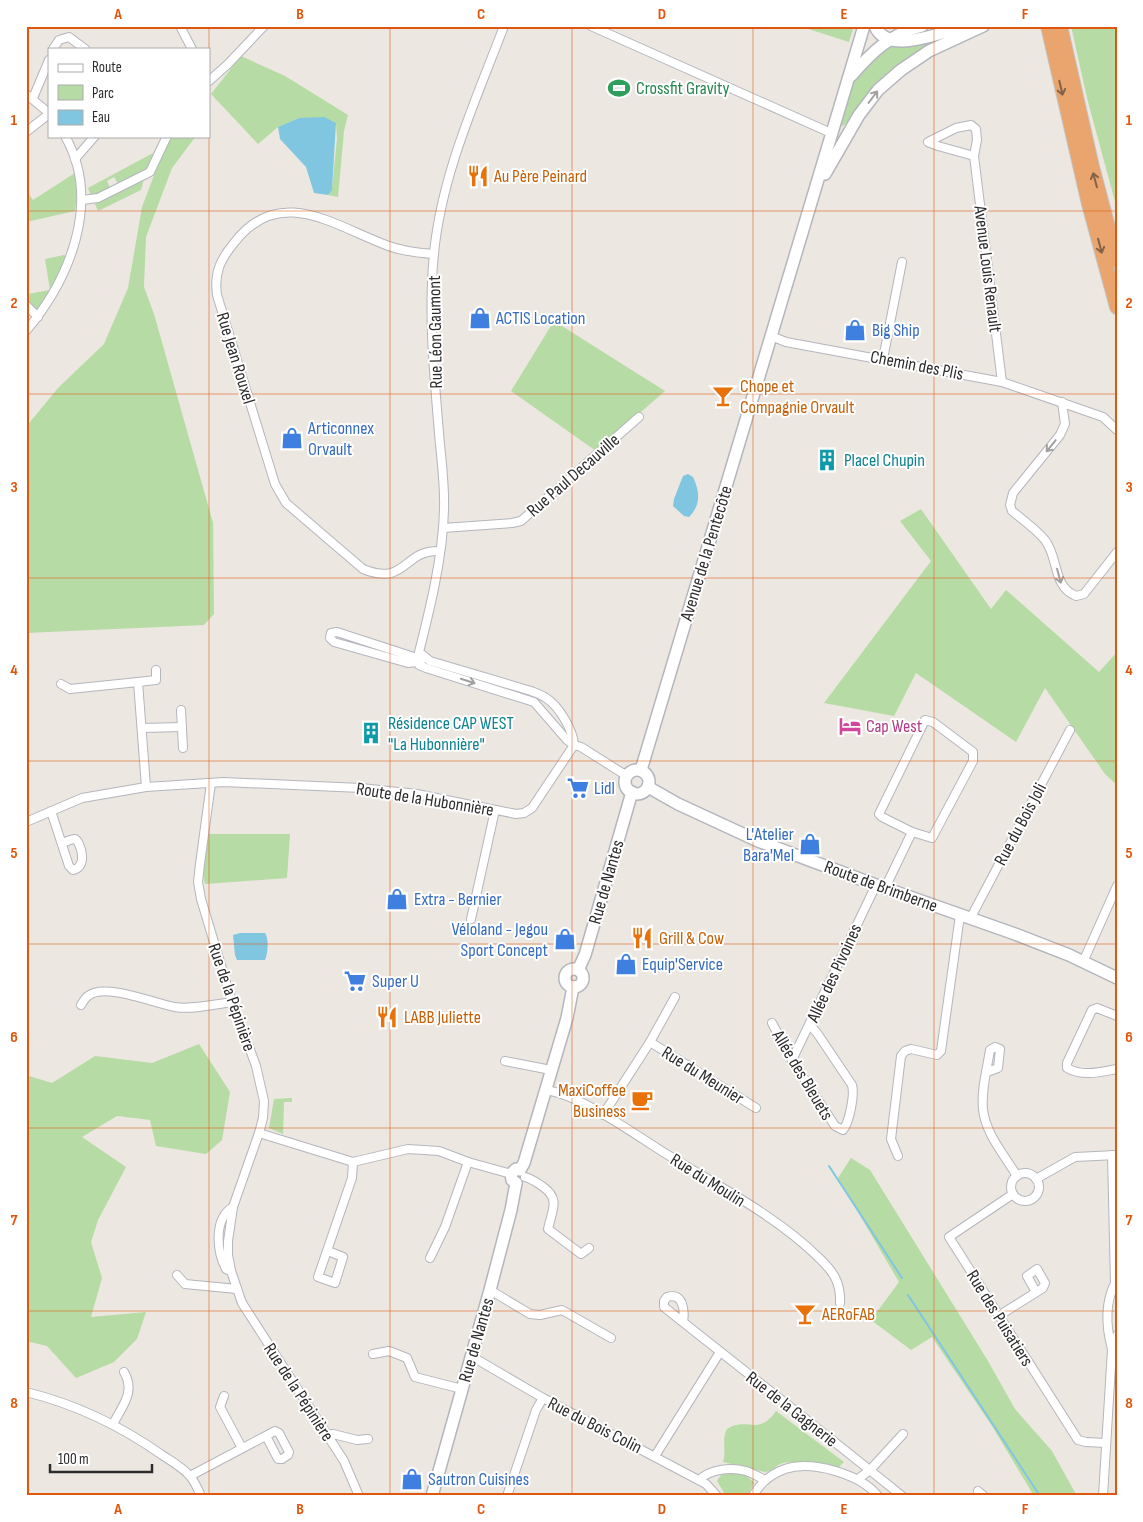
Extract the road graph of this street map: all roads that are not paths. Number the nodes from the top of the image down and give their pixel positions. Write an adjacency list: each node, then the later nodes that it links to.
1 (180, 26): 17 (street)
2 (264, 26): 19 (street)
3 (504, 26): 34 (street, Rue Léon Gaumont)
4 (591, 26): 25 (street)
5 (864, 26): 20 (main road)
6 (875, 26): 13 (main road)
7 (922, 26): 13 (main road)
8 (967, 26): 13 (main road)
9 (983, 26): 26 (main road, one-way to 9)
10 (1042, 26): 14 (highway)
11 (1048, 26): 14 (highway)
12 (1060, 26): 35 (highway, one-way to 12)
13 (887, 40): 20 (main road)
14 (1051, 41): 38 (highway, one-way to 38)
15 (54, 48): 16 (street)
16 (84, 48)
17 (191, 48)
18 (48, 62): 21 (street)
19 (210, 78)
20 (847, 80): 25 (main road)
21 (30, 96): 22 (street)
22 (48, 113)
23 (48, 115): 24 (street)
24 (26, 132)
25 (832, 133): 26 (main road); 33 (main road)
26 (846, 137): 33 (main road)
27 (66, 138): 31 (street)
28 (93, 138): 31 (street)
29 (166, 138): 32 (street)
30 (974, 156): 30 (street, Avenue Louis Renault); 43 (street, Avenue Louis Renault)
31 (75, 159): 32 (street)
32 (82, 200): 39 (street)
33 (808, 217): 41 (main road, Avenue de la Pentecôte)
34 (434, 254): 47 (street, Rue Léon Gaumont); 48 (street, Rue Jean Rouxel)
35 (1117, 261)
36 (902, 262): 42 (street)
37 (26, 305): 39 (street)
38 (1117, 307)
39 (38, 317): 40 (street)
40 (26, 331)
41 (771, 336): 42 (street, Chemin des Plis); 62 (main road, Avenue de la Pentecôte)
42 (883, 359): 43 (street, Chemin des Plis)
43 (1002, 382): 44 (street, Chemin des Plis)
44 (1062, 402): 46 (street, Chemin des Plis); 49 (street, one-way to 49)
45 (639, 417): 47 (street, Rue Paul Decauville)
46 (1117, 430)
47 (443, 528): 48 (street, Rue Léon Gaumont)
48 (440, 552): 50 (street, Rue Léon Gaumont)
49 (1117, 552)
50 (421, 660): 50 (street); 55 (street); 56 (street, one-way to 56)
51 (156, 670): 52 (street)
52 (138, 682): 53 (street); 58 (street)
53 (61, 684)
54 (181, 710): 57 (street)
55 (558, 711): 56 (street); 60 (street)
56 (549, 719): 60 (street)
57 (182, 727): 58 (street); 61 (street)
58 (142, 728): 65 (street)
59 (1070, 730): 75 (street, Rue du Bois Joli)
60 (574, 745): 63 (street); 68 (street, Route de la Hubonnière)
61 (183, 748)
62 (641, 770): 63 (main road); 66 (main road)
63 (626, 776): 67 (main road)
64 (211, 783): 65 (street, Route de la Hubonnière); 68 (street, Route de la Hubonnière); 80 (street, Rue de la Pépinière)
65 (146, 787): 69 (street, Route de la Hubonnière)
66 (648, 788): 67 (main road); 74 (main road, Route de Brimberne)
67 (632, 792): 89 (main road, Rue de Nantes)
68 (495, 810): 76 (street)
69 (51, 811): 70 (street, Route de la Hubonnière); 72 (street)
70 (26, 822)
71 (912, 832): 71 (street); 74 (street, Allée des Pivoines)
72 (62, 843)
73 (1117, 886): 77 (street)
74 (880, 887): 75 (main road, Route de Brimberne); 84 (street, Allée des Pivoines)
75 (965, 917): 77 (main road, Route de Brimberne); 96 (street)
76 (471, 919)
77 (1083, 962): 78 (main road, Route de Brimberne)
78 (1117, 978)
79 (675, 997): 85 (street, Rue du Meunier)
80 (233, 1002): 81 (street); 94 (street, Rue de la Pépinière)
81 (81, 1005)
82 (1117, 1016): 88 (street)
83 (772, 1023): 86 (street, Allée des Bleuets)
84 (810, 1025): 86 (street, Allée des Pivoines); 86 (street, Allée des Bleuets)
85 (650, 1042): 92 (street, Rue du Meunier); 93 (street, Rue du Meunier)
86 (792, 1060)
87 (505, 1061): 89 (street)
88 (1117, 1069)
89 (551, 1070): 91 (main road, Rue de Nantes)
90 (987, 1072): 100 (street)
91 (545, 1090): 93 (street, Rue du Moulin); 99 (main road, Rue de Nantes)
92 (756, 1108)
93 (603, 1115): 111 (street, Rue du Moulin)
94 (259, 1133): 97 (street); 108 (street, Rue de la Pépinière)
95 (1114, 1155): 101 (street); 107 (street)
96 (898, 1156)
97 (353, 1162): 98 (street); 104 (street)
98 (468, 1162): 99 (street); 105 (street)
99 (518, 1176): 103 (street); 109 (main road, Rue de Nantes)
100 (1017, 1176): 101 (street); 102 (street)
101 (1036, 1179): 102 (street)
102 (1013, 1194): 112 (street, Rue des Puisatiers)
103 (588, 1248)
104 (328, 1251)
105 (430, 1258)
106 (177, 1275): 108 (street)
107 (1116, 1286): 116 (street)
108 (237, 1289): 127 (street, Rue de la Pépinière)
109 (490, 1290): 115 (street); 119 (main road, Rue de Nantes)
110 (1036, 1292): 112 (street)
111 (840, 1303)
112 (1000, 1315): 130 (street, Rue des Puisatiers)
113 (683, 1322): 117 (street, Rue de la Gagnerie)
114 (1117, 1335): 116 (street)
115 (611, 1338)
116 (1112, 1349): 130 (street)
117 (720, 1352): 132 (street); 133 (street, Rue de la Gagnerie)
118 (373, 1354): 121 (street)
119 (471, 1356): 121 (main road, Rue de Nantes); 124 (street, Rue du Bois Colin)
120 (124, 1372): 125 (street)
121 (462, 1389): 140 (main road, Rue de Nantes)
122 (26, 1392): 125 (street)
123 (224, 1396): 131 (street)
124 (542, 1398): 132 (street, Rue du Bois Colin); 141 (street)
125 (113, 1424): 134 (street)
126 (903, 1434): 133 (street)
127 (328, 1435): 129 (street); 139 (street, Rue de la Pépinière)
128 (266, 1436): 131 (street)
129 (368, 1439)
130 (1106, 1443): 146 (street)
131 (242, 1448): 134 (street)
132 (655, 1456): 136 (street, Rue du Bois Colin)
133 (870, 1470): 135 (street); 145 (street, Rue de la Gagnerie)
134 (190, 1476): 138 (street)
135 (858, 1479): 137 (street); 144 (street)
136 (699, 1480): 137 (street); 142 (street, Rue du Bois Colin)
137 (765, 1480): 143 (street)
138 (201, 1496)
139 (359, 1496)
140 (432, 1496)
141 (506, 1496)
142 (717, 1496)
143 (753, 1496)
144 (878, 1496)
145 (902, 1496)
146 (1103, 1496)

